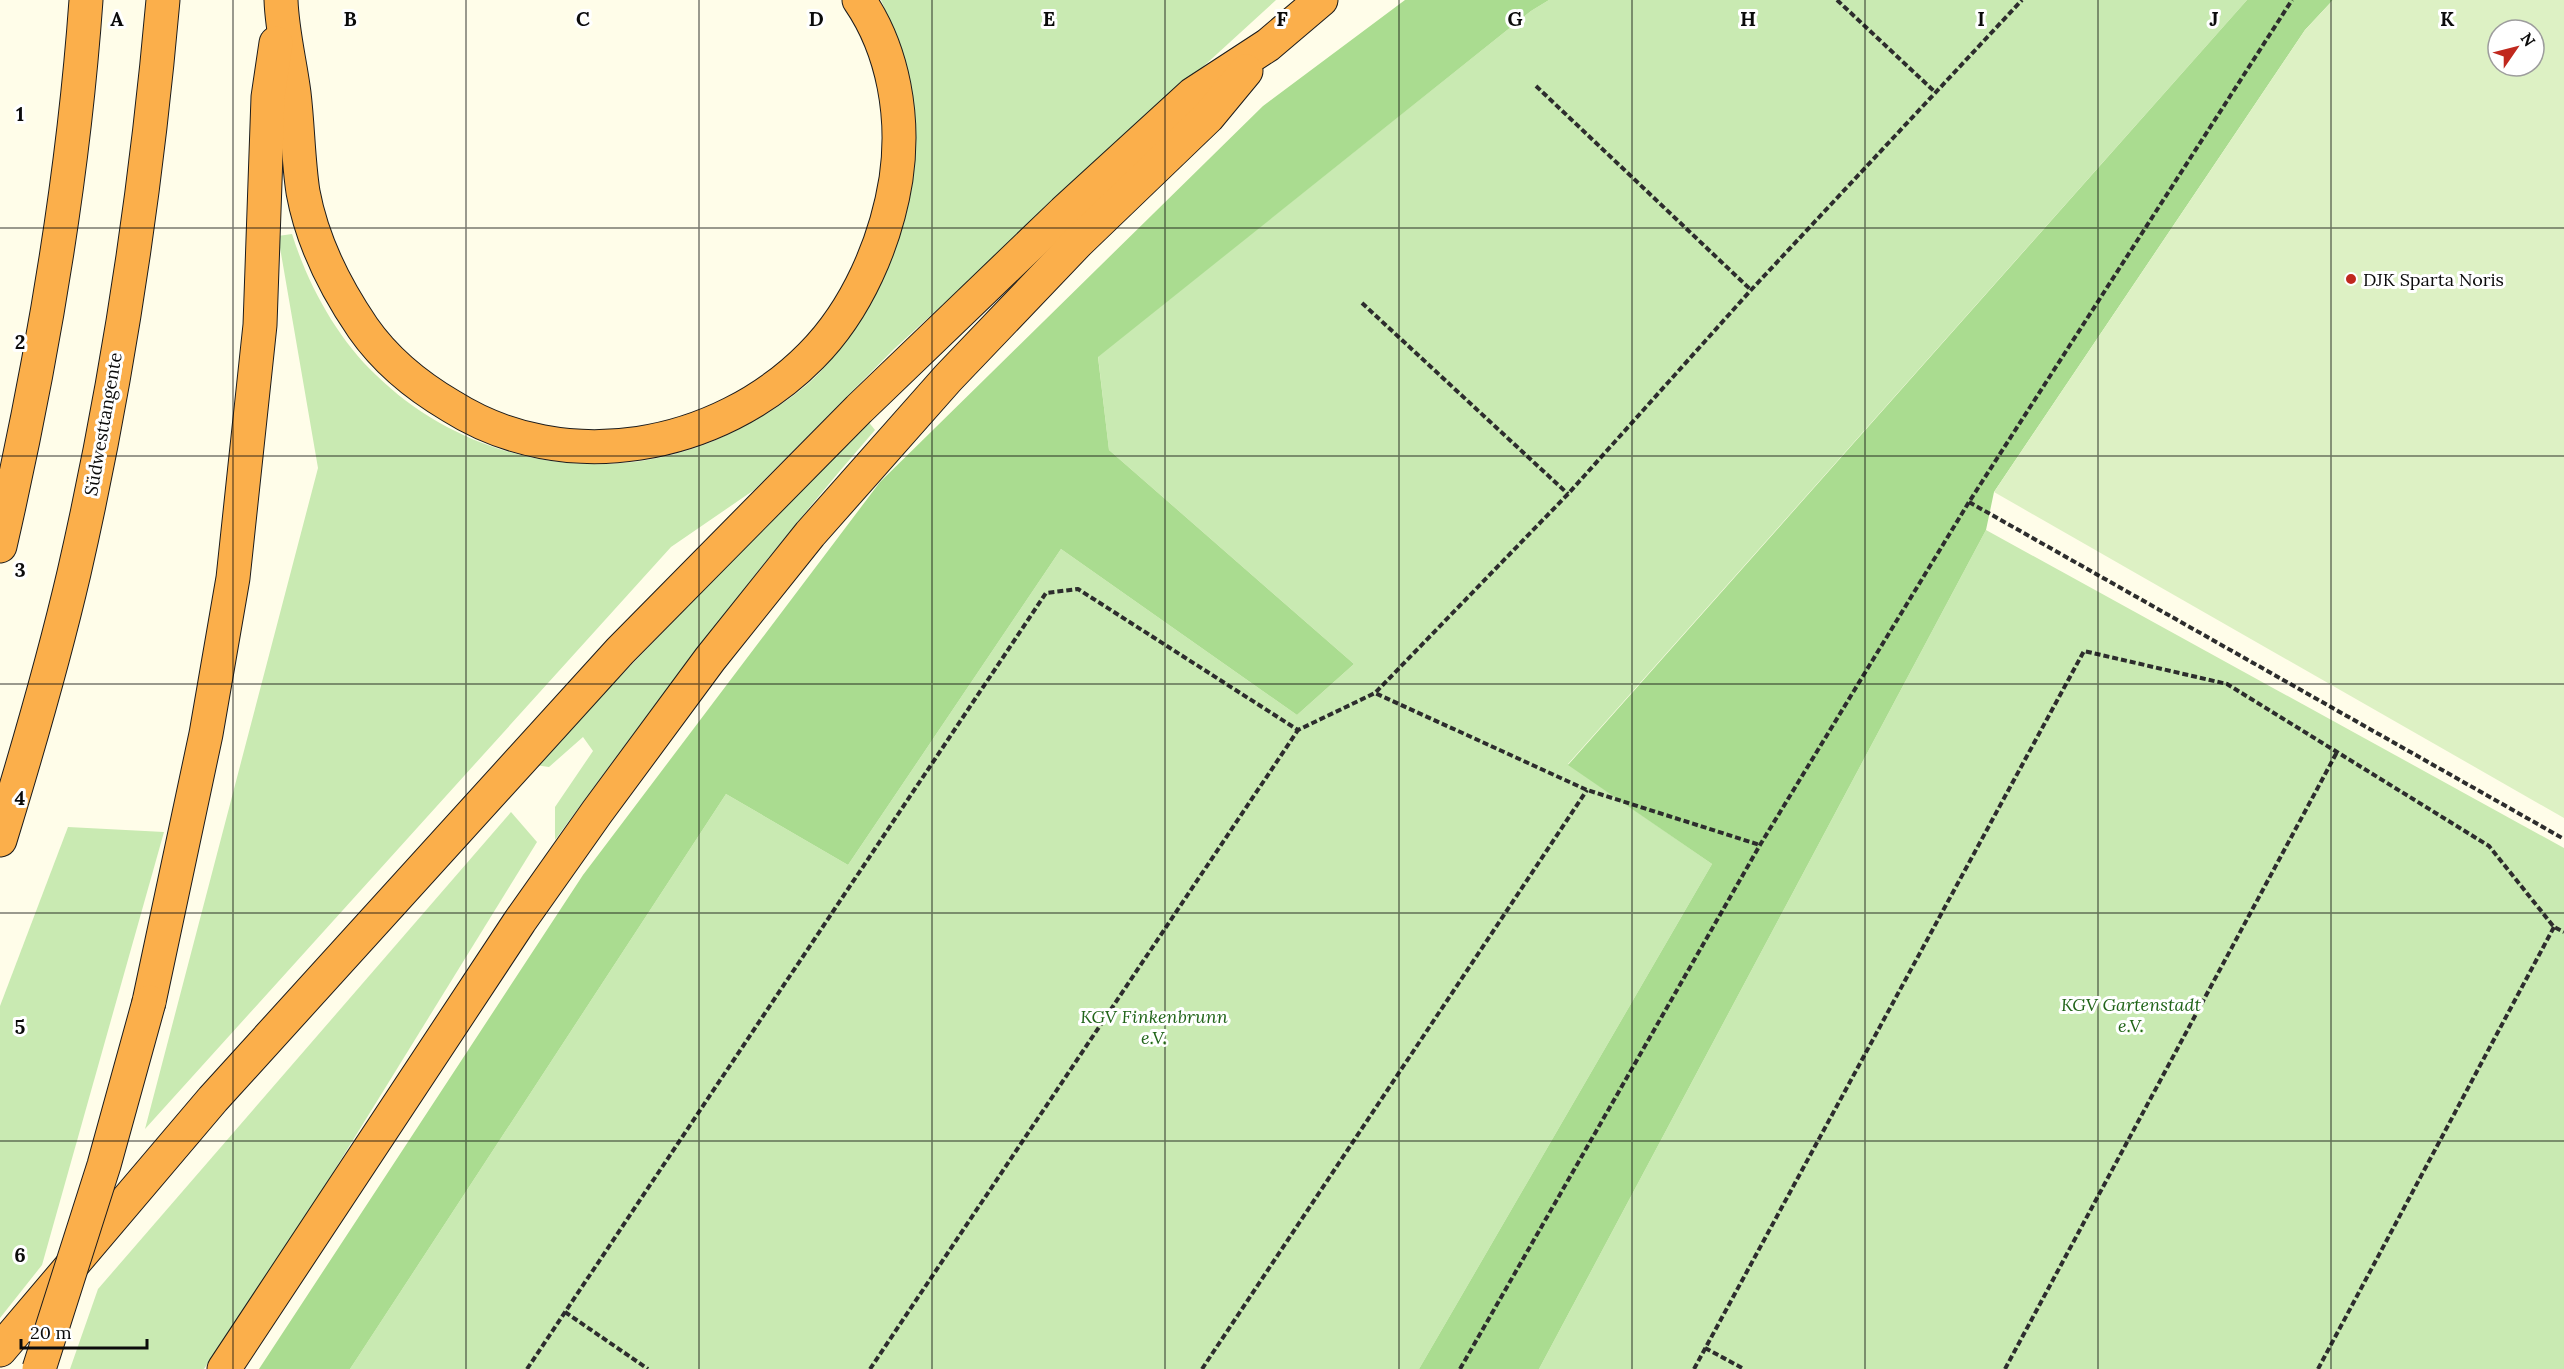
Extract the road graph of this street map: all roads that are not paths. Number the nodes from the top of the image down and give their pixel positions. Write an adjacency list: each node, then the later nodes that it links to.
1 (86, 0): 7 (highway)
2 (163, 0): 8 (highway, Südwesttangente)
3 (859, 0): 5 (highway)
4 (1321, 0): 6 (highway)
5 (281, 3): 10 (highway, bridge)
6 (1268, 45): 9 (highway); 11 (highway)
7 (0, 546)
8 (0, 840)
9 (0, 1350)
10 (39, 1369)
11 (224, 1369)

